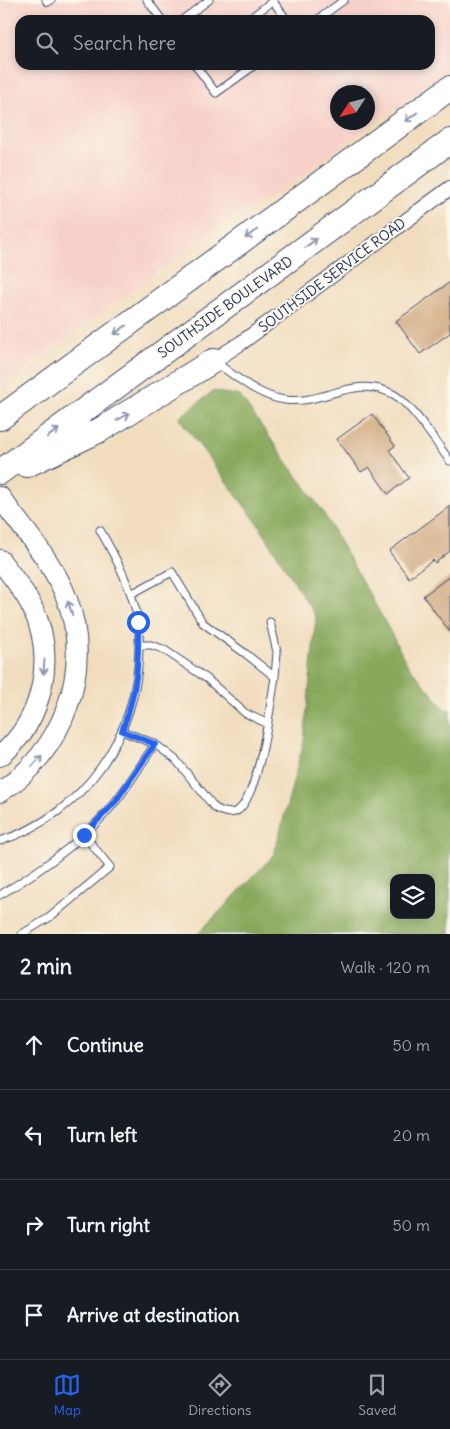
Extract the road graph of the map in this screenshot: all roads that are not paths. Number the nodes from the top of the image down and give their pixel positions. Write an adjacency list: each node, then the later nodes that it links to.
1 (46, 0): 2 (lane)
2 (51, 0)
3 (147, 0): 7 (lane)
4 (209, 0): 8 (lane)
5 (273, 0): 9 (lane); 10 (lane)
6 (344, 0): 11 (lane)
7 (158, 15)
8 (189, 15)
9 (254, 15)
10 (284, 15)
11 (324, 15)
12 (199, 70): 13 (lane)
13 (248, 70)
14 (450, 88): 18 (highway, one-way to 18)
15 (450, 141): 20 (highway, SOUTHSIDE BOULEVARD, one-way to 15)
16 (450, 188): 17 (street, SOUTHSIDE SERVICE ROAD)
17 (214, 361): 19 (lane); 20 (highway, one-way to 17)
18 (0, 418)
19 (450, 461)
20 (0, 474)
21 (0, 497): 32 (main road, one-way to 21)
22 (100, 530): 24 (lane)
23 (0, 560): 31 (main road, one-way to 31)
24 (131, 594): 26 (lane); 27 (lane)
25 (270, 622): 27 (lane)
26 (139, 644): 28 (lane); 29 (lane)
27 (275, 677): 28 (lane)
28 (268, 724): 30 (lane)
29 (122, 731): 30 (lane); 34 (lane)
30 (155, 744): 33 (lane)
31 (0, 756)
32 (0, 792)
33 (84, 835): 35 (lane); 36 (lane)
34 (0, 841)
35 (0, 895)
36 (22, 934)

